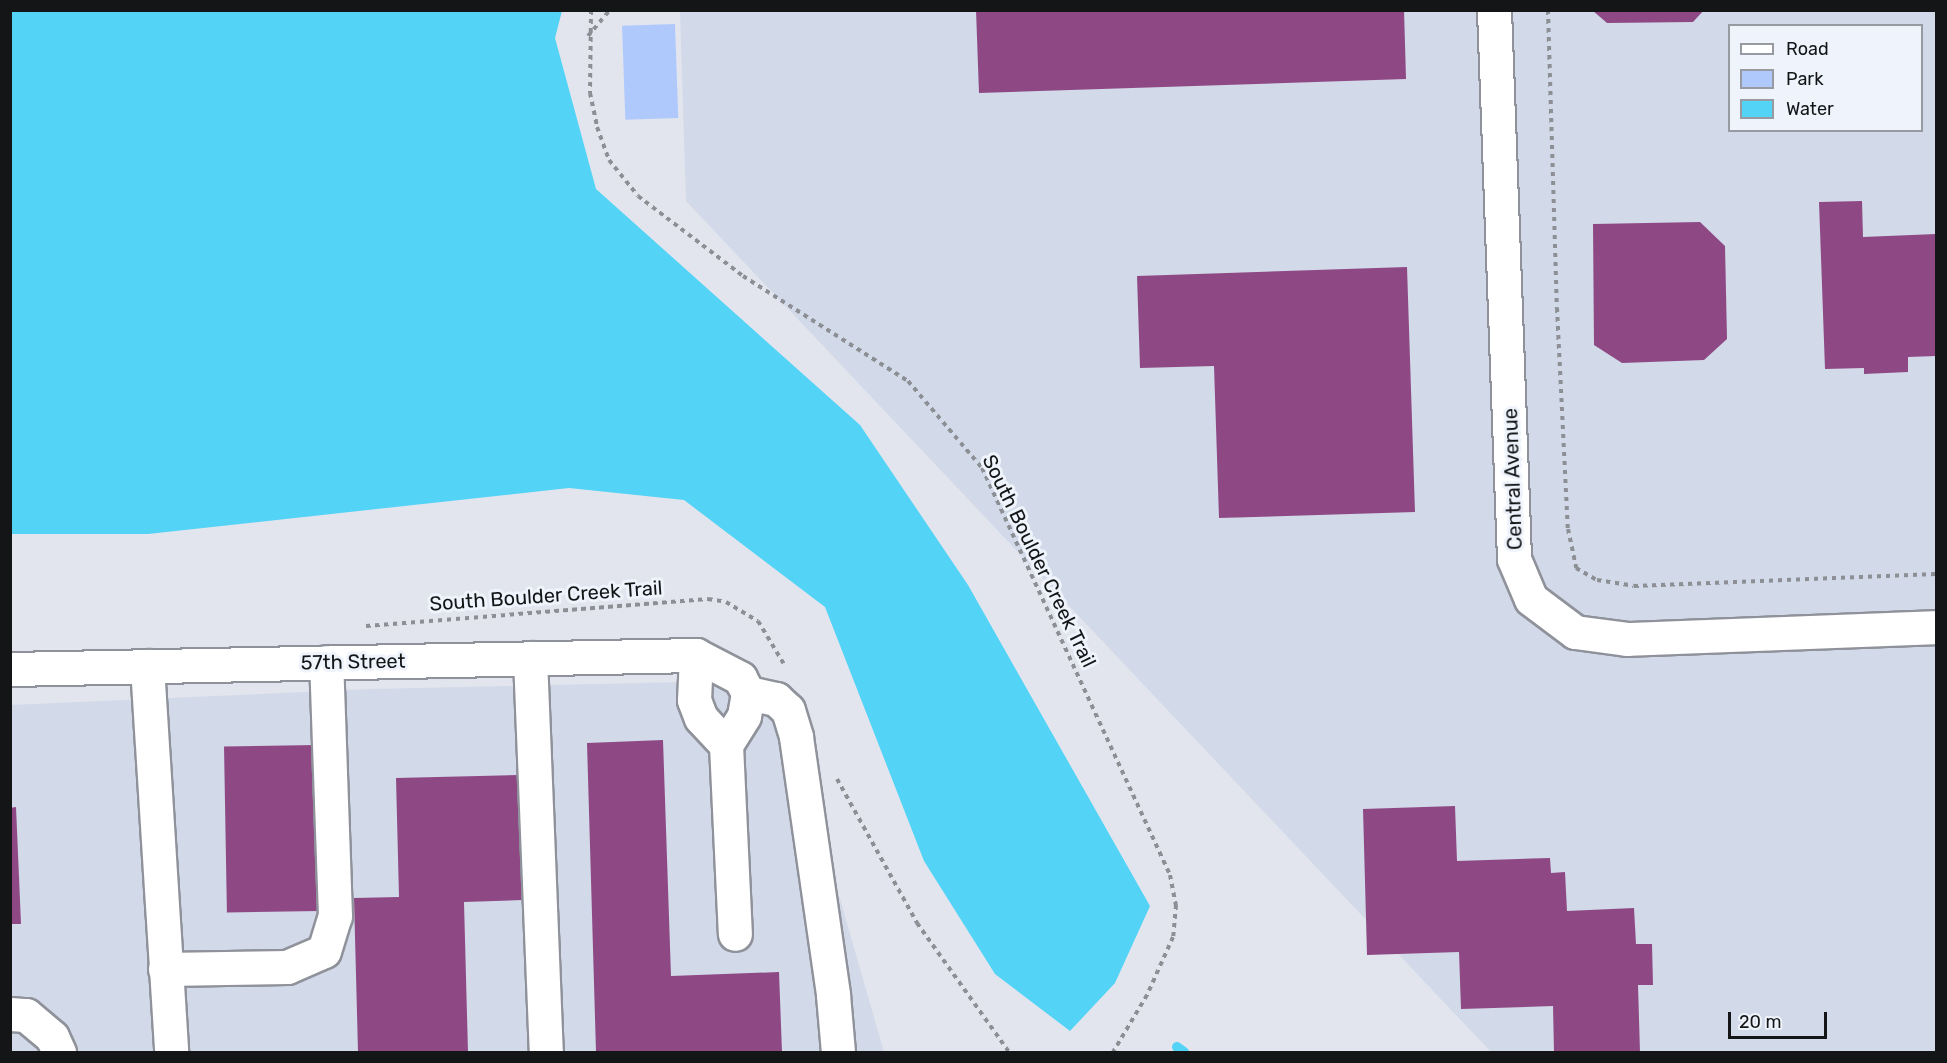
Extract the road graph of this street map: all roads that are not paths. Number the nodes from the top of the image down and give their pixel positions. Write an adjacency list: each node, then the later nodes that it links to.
1 (1494, 10): 2 (street, Central Avenue)
2 (1936, 627)
3 (696, 655): 4 (street, 57th Street); 8 (street); 9 (street)
4 (530, 658): 5 (street, 57th Street); 15 (street)
5 (326, 662): 6 (street, 57th Street); 11 (street)
6 (147, 666): 7 (street, 57th Street); 11 (street)
7 (10, 669)
8 (748, 693): 9 (street); 16 (street)
9 (726, 745): 10 (street)
10 (735, 934)
11 (165, 969): 14 (street)
12 (10, 1014): 13 (street)
13 (59, 1053)
14 (171, 1053)
15 (546, 1053)
16 (838, 1053)

